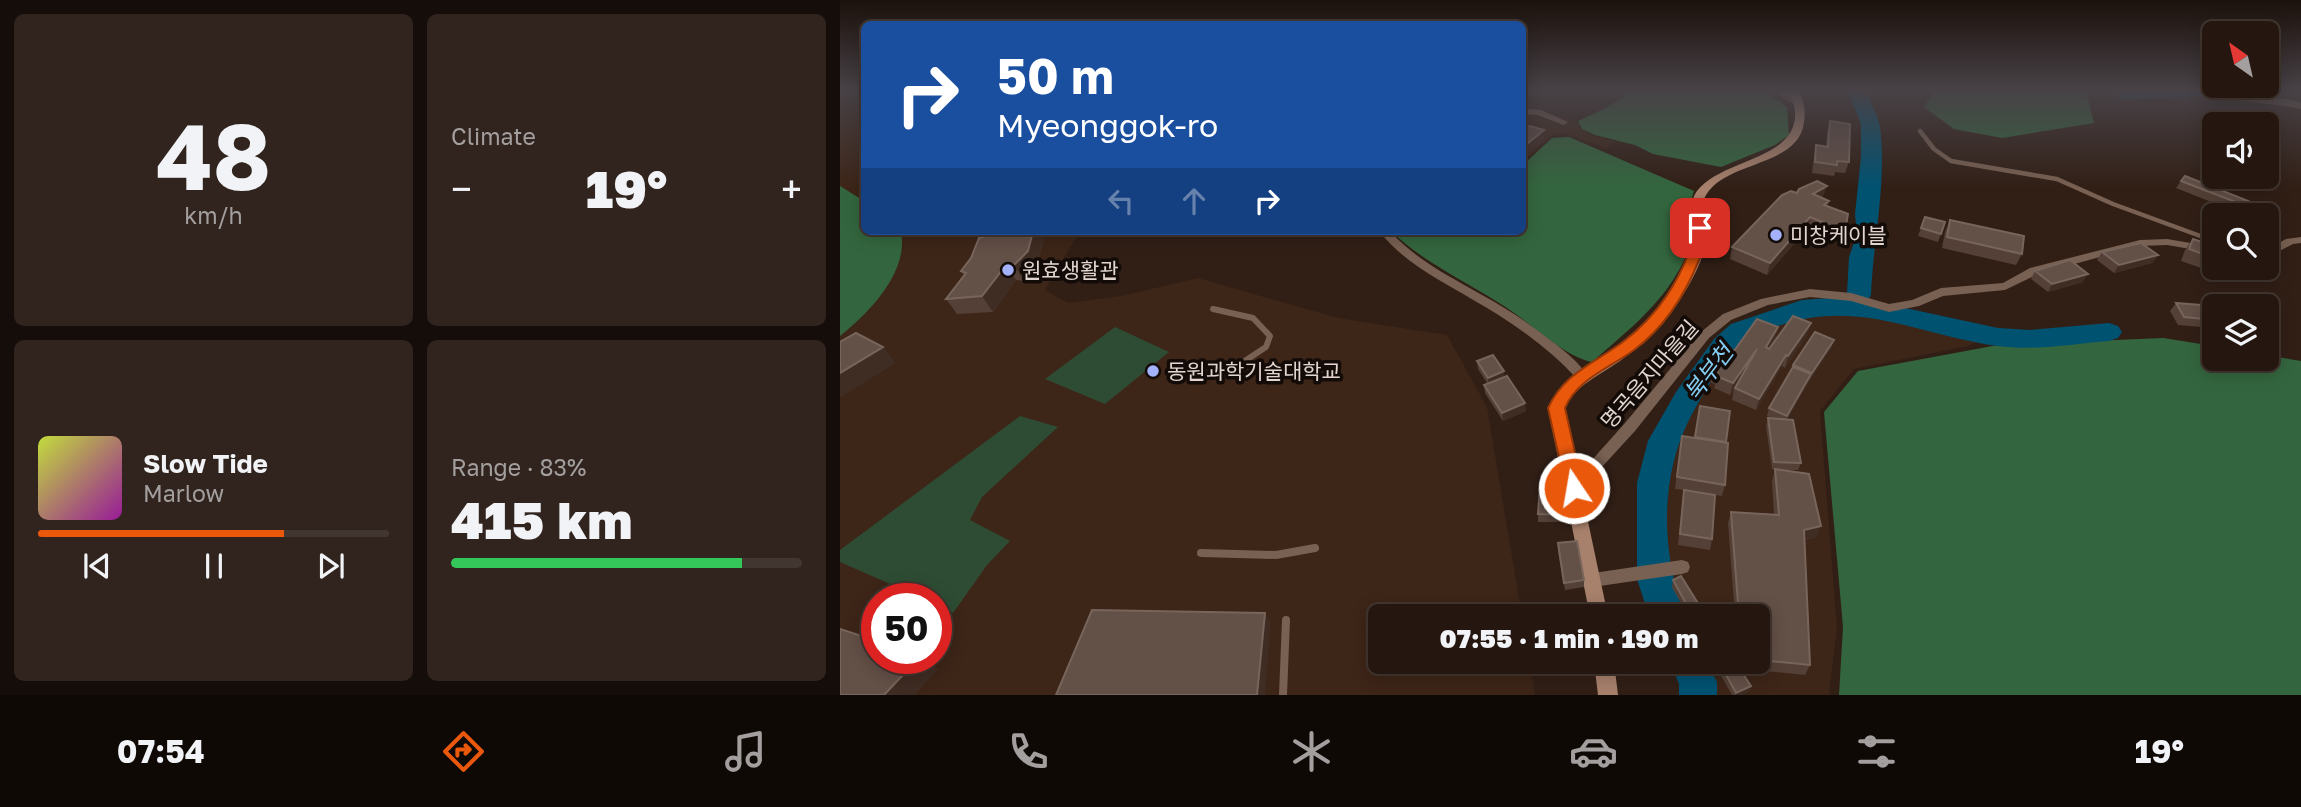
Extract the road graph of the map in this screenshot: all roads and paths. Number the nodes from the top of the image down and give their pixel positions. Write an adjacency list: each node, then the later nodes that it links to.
1 (1796, 123): 10 (main road)
2 (1920, 131): 4 (lane)
3 (1388, 235): 10 (street)
4 (2202, 236)
5 (2301, 240): 6 (street)
6 (2279, 247)
7 (2202, 248): 11 (street, 명곡음지마을길)
8 (1213, 309): 9 (lane)
9 (1225, 373)
10 (1582, 377): 11 (main road)
11 (1574, 488): 15 (main road)
12 (1315, 548): 13 (lane)
13 (1201, 553)
14 (1682, 567): 15 (street)
15 (1593, 580): 16 (main road)
16 (1597, 604)
17 (1286, 620): 19 (lane)
18 (1605, 674): 20 (main road)
19 (1283, 695)
20 (1608, 695)

